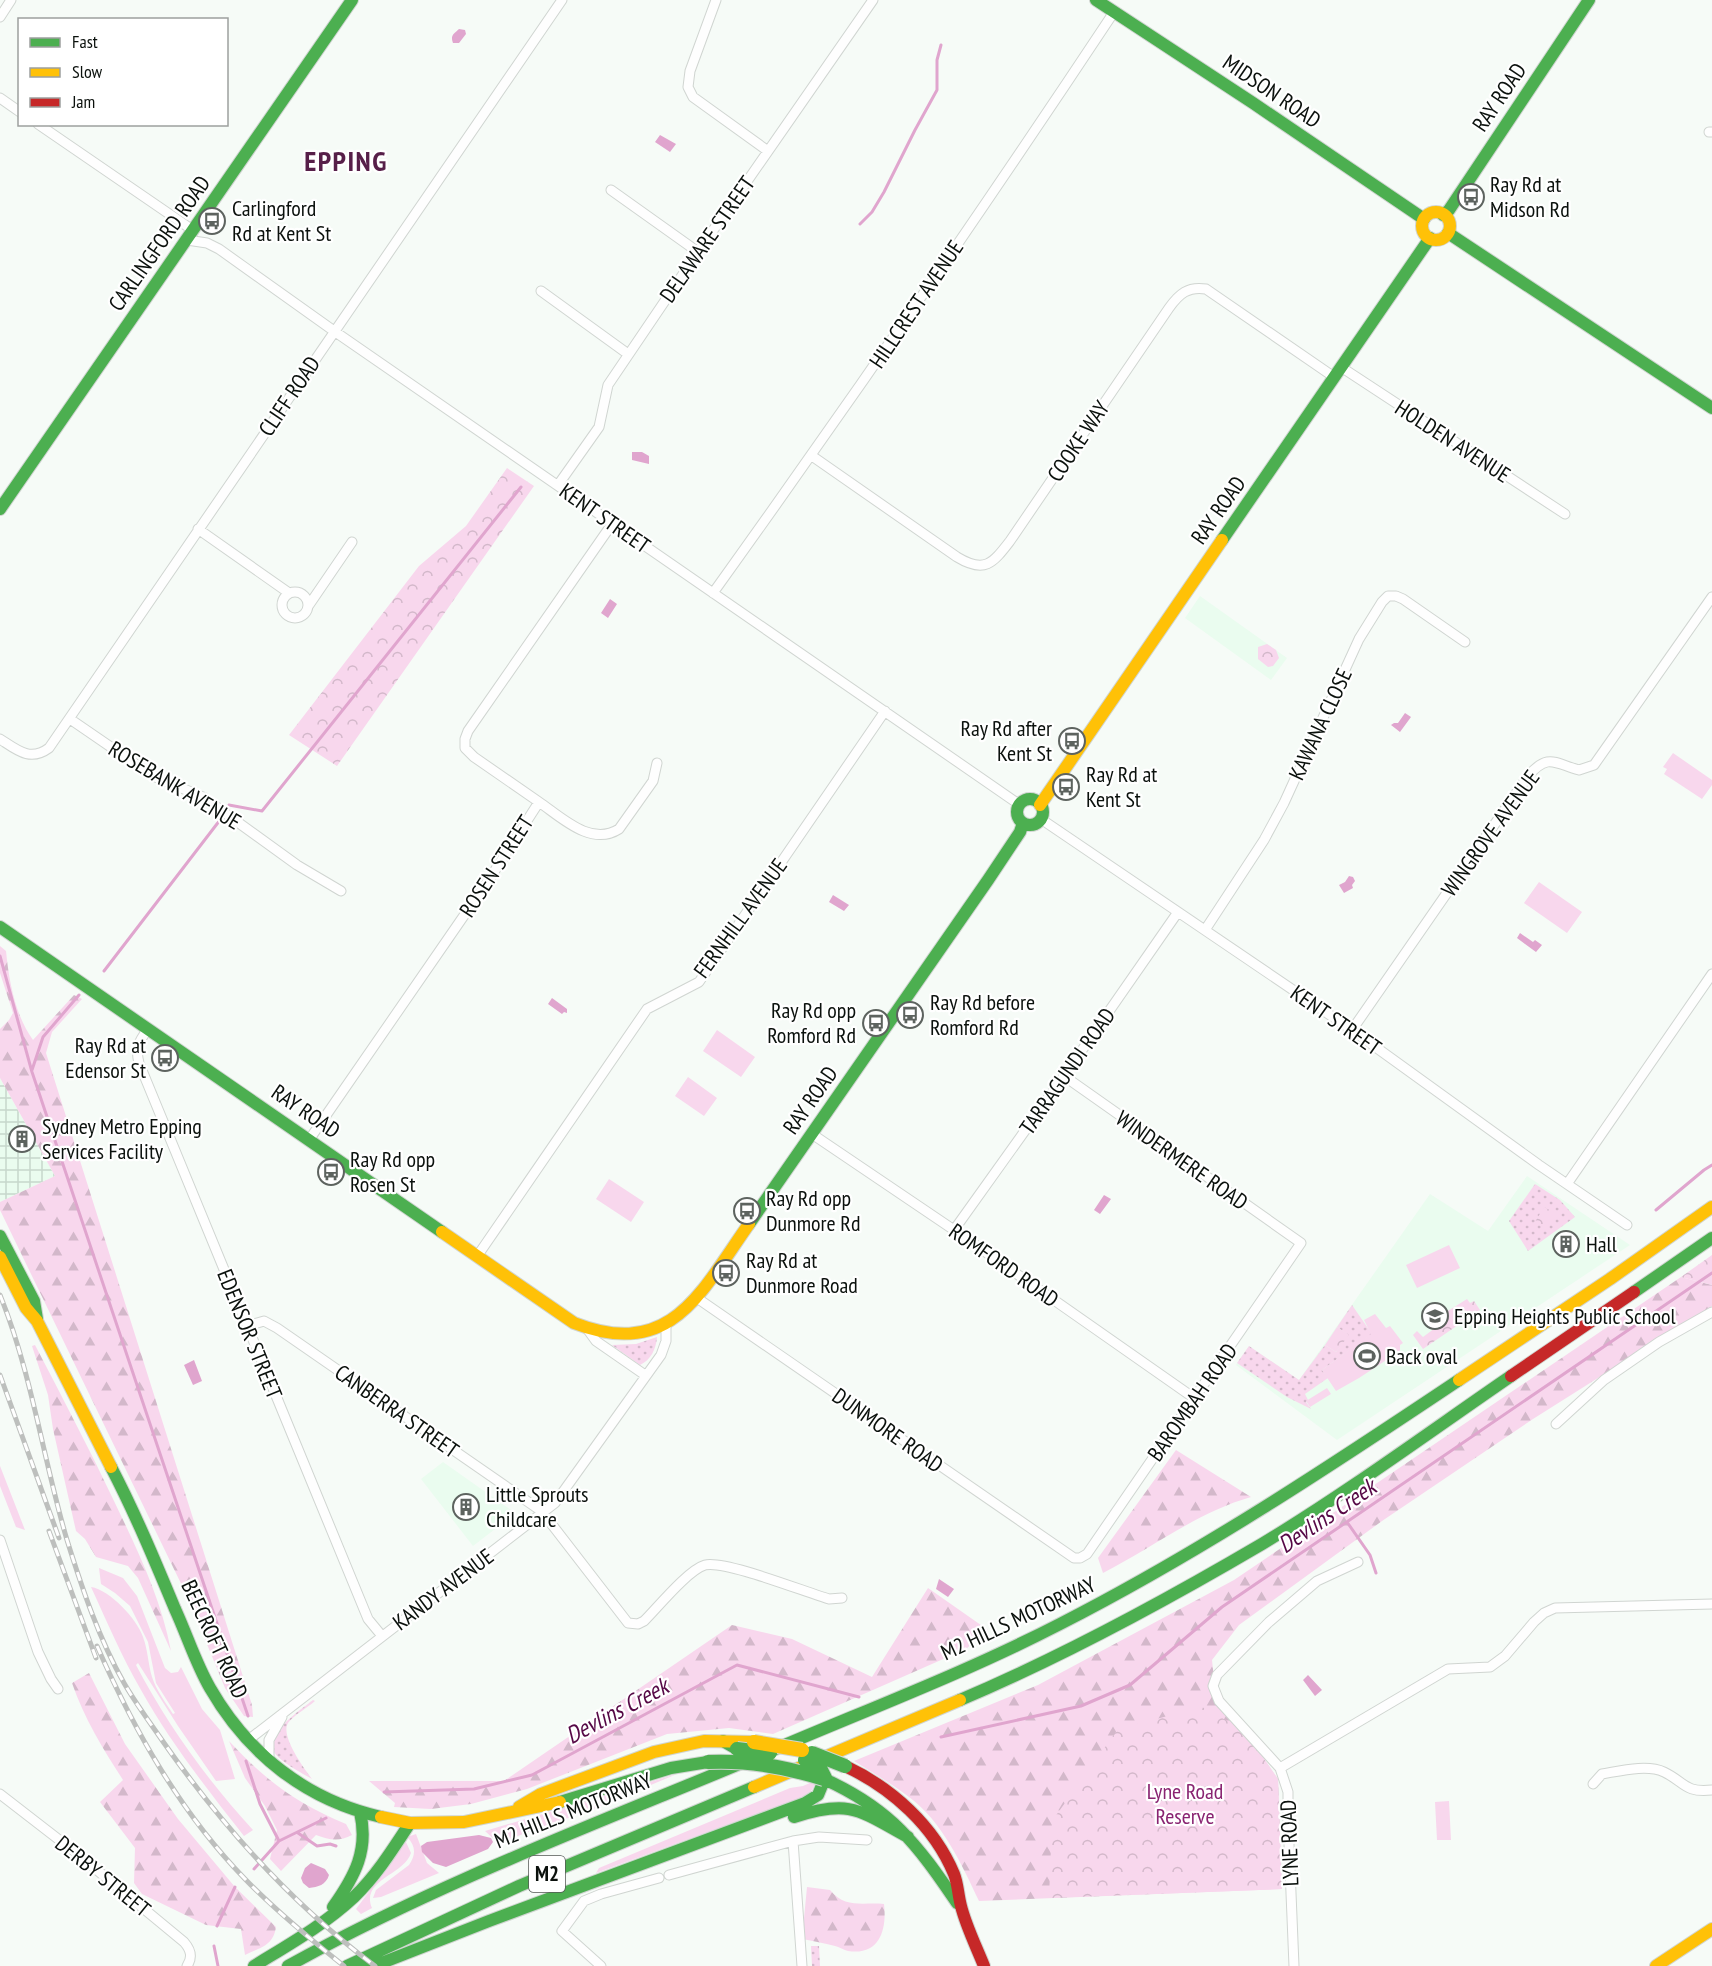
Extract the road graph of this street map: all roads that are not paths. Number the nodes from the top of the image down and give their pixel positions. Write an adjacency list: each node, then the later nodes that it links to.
1 (11, 0): 9 (street)
2 (352, 0): 18 (main road, CARLINGFORD ROAD)
3 (562, 0): 22 (street, CLIFF ROAD)
4 (716, 0): 13 (street)
5 (873, 0): 13 (street, DELAWARE STREET)
6 (1098, 0): 8 (main road, MIDSON ROAD)
7 (1589, 0): 15 (main road, RAY ROAD)
8 (1114, 12): 16 (main road, MIDSON ROAD); 26 (street, HILLCREST AVENUE)
9 (0, 17)
10 (0, 98): 11 (street)
11 (18, 111)
12 (41, 126): 18 (street, KENT STREET)
13 (768, 151): 20 (street, DELAWARE STREET)
14 (611, 190): 20 (street)
15 (1443, 214): 16 (main road); 17 (main road)
16 (1424, 219): 19 (main road)
17 (1448, 233): 19 (main road); 25 (main road)
18 (190, 235): 22 (street, KENT STREET); 28 (main road, CARLINGFORD ROAD)
19 (1430, 238): 24 (main road, RAY ROAD)
20 (698, 252): 23 (street, DELAWARE STREET)
21 (541, 291): 23 (street)
22 (334, 331): 27 (street, KENT STREET); 31 (street, CLIFF ROAD)
23 (628, 354): 27 (street, DELAWARE STREET)
24 (1338, 372): 26 (street, COOKE WAY); 29 (street, HOLDEN AVENUE); 44 (main road, RAY ROAD)
25 (1712, 408)
26 (812, 456): 34 (street, HILLCREST AVENUE)
27 (558, 485): 30 (street, KENT STREET)
28 (0, 509)
29 (1565, 514)
30 (612, 524): 34 (street, KENT STREET); 42 (street, ROSEN STREET)
31 (198, 529): 33 (street); 39 (street, CLIFF ROAD)
32 (352, 542): 36 (street)
33 (289, 593): 36 (street); 36 (street)
34 (713, 593): 38 (street, KENT STREET)
35 (1712, 597): 53 (street, WINGROVE AVENUE)
36 (309, 605)
37 (1466, 642): 50 (street, KAWANA CLOSE)
38 (885, 711): 43 (street, KENT STREET); 64 (street, FERNHILL AVENUE)
39 (70, 719): 40 (street, CLIFF ROAD); 47 (street, ROSEBANK AVENUE)
40 (0, 739)
41 (657, 763): 42 (street)
42 (539, 802): 56 (street, ROSEN STREET)
43 (1020, 805): 44 (main road); 46 (main road)
44 (1040, 805): 45 (main road)
45 (1041, 819): 46 (main road); 48 (street, KENT STREET)
46 (1023, 823): 55 (main road, RAY ROAD)
47 (341, 891)
48 (1178, 912): 50 (street, KENT STREET); 54 (street, TARRAGUNDI ROAD)
49 (0, 927): 52 (main road, RAY ROAD)
50 (1205, 930): 53 (street, KENT STREET)
51 (1712, 974): 57 (street)
52 (148, 1029): 56 (main road, RAY ROAD); 70 (street, EDENSOR STREET)
53 (1352, 1030): 57 (street, KENT STREET)
54 (1064, 1076): 60 (street, TARRAGUNDI ROAD); 63 (street, WINDERMERE ROAD)
55 (812, 1134): 60 (street, ROMFORD ROAD); 66 (main road, RAY ROAD)
56 (309, 1140): 64 (main road, RAY ROAD)
57 (1568, 1184): 59 (street, KENT STREET)
58 (1712, 1207): 107 (main road, M2 HILLS MOTORWAY / M2)
59 (1627, 1225)
60 (954, 1230): 73 (street, ROMFORD ROAD)
61 (0, 1236): 68 (main road, BEECROFT ROAD)
62 (1712, 1238): 108 (main road, M2)
63 (1300, 1243): 73 (street, BAROMBAH ROAD)
64 (478, 1255): 71 (main road, RAY ROAD)
65 (0, 1257): 68 (main road, BEECROFT ROAD)
66 (697, 1298): 69 (main road, RAY ROAD); 78 (street, DUNMORE ROAD)
67 (1712, 1312): 74 (street)
68 (38, 1321): 85 (main road, BEECROFT ROAD)
69 (666, 1324): 71 (main road, RAY ROAD); 72 (street, KANDY AVENUE)
70 (247, 1326): 75 (street, CANBERRA STREET); 82 (street, EDENSOR STREET)
71 (588, 1330): 72 (street, RAY ROAD)
72 (645, 1375): 75 (street, KANDY AVENUE)
73 (1194, 1398): 78 (street, BAROMBAH ROAD)
74 (1556, 1424)
75 (543, 1513): 80 (street, CANBERRA STREET); 82 (street, KANDY AVENUE)
76 (0, 1540): 77 (street)
77 (2, 1555): 83 (street)
78 (1080, 1558)
79 (1358, 1562): 88 (street, LYNE ROAD)
80 (842, 1598)
81 (1712, 1604): 88 (street)
82 (382, 1636): 84 (street, KANDY AVENUE)
83 (58, 1689)
84 (289, 1708): 85 (street, KANDY AVENUE); 87 (street)
85 (247, 1741): 87 (main road, BEECROFT ROAD)
86 (723, 1741): 89 (main road, bridge); 93 (main road, BEECROFT ROAD); 102 (main road, BEECROFT ROAD, bridge)
87 (268, 1760): 94 (main road, BEECROFT ROAD)
88 (1280, 1768): 113 (street, LYNE ROAD)
89 (825, 1779): 93 (main road, BEECROFT ROAD, bridge); 96 (main road, BEECROFT ROAD); 99 (main road, M2)
90 (1593, 1784): 91 (street)
91 (1712, 1790)
92 (0, 1794): 105 (street, DERBY STREET)
93 (514, 1810): 95 (main road, BEECROFT ROAD)
94 (360, 1812): 95 (main road, BEECROFT ROAD); 103 (main road)
95 (410, 1823): 103 (main road)
96 (908, 1837): 99 (main road, M2); 102 (main road, BEECROFT ROAD)
97 (867, 1840): 98 (street)
98 (793, 1841): 100 (street); 111 (street)
99 (683, 1850): 109 (main road, M2)
100 (669, 1875)
101 (659, 1878): 110 (street)
102 (962, 1910): 112 (main road, BEECROFT ROAD)
103 (315, 1928): 106 (main road)
104 (1712, 1929): 114 (main road)
105 (187, 1966)
106 (254, 1966)
107 (288, 1966)
108 (347, 1966)
109 (358, 1966)
110 (601, 1966)
111 (802, 1966)
112 (984, 1966)
113 (1294, 1966)
114 (1656, 1966)

